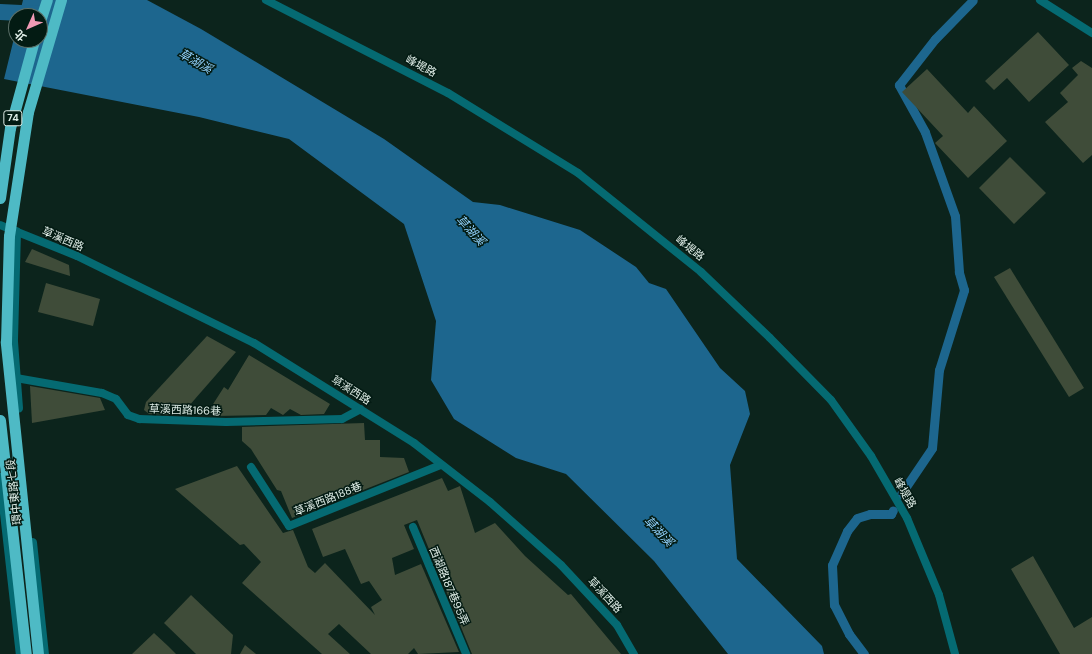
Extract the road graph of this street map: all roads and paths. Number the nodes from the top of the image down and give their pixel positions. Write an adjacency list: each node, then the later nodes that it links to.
1 (61, 0): 20 (highway, 74)
2 (266, 0): 24 (street, 峰堤路)
3 (1040, 0): 4 (street)
4 (1092, 33)
5 (32, 48): 6 (highway, 74)
6 (0, 198)
7 (0, 225): 8 (street, 草溪西路)
8 (16, 231): 9 (street, 環中東路七段); 10 (street, 草溪西路)
9 (16, 378): 10 (street, 草溪西路166巷); 12 (street, 環中東路七段)
10 (361, 409): 14 (street, 草溪西路)
11 (0, 420): 19 (highway)
12 (20, 429): 13 (street); 21 (street, 環中東路七段)
13 (0, 432)
14 (442, 465): 15 (street, 草溪西路188巷); 23 (street, 草溪西路)
15 (251, 467)
16 (0, 477): 18 (street, 環中東路七段)
17 (413, 528): 22 (street, 西湖路187巷95弄)
18 (20, 654)
19 (26, 654)
20 (38, 654)
21 (44, 654)
22 (466, 654)
23 (634, 654)
24 (955, 654)

